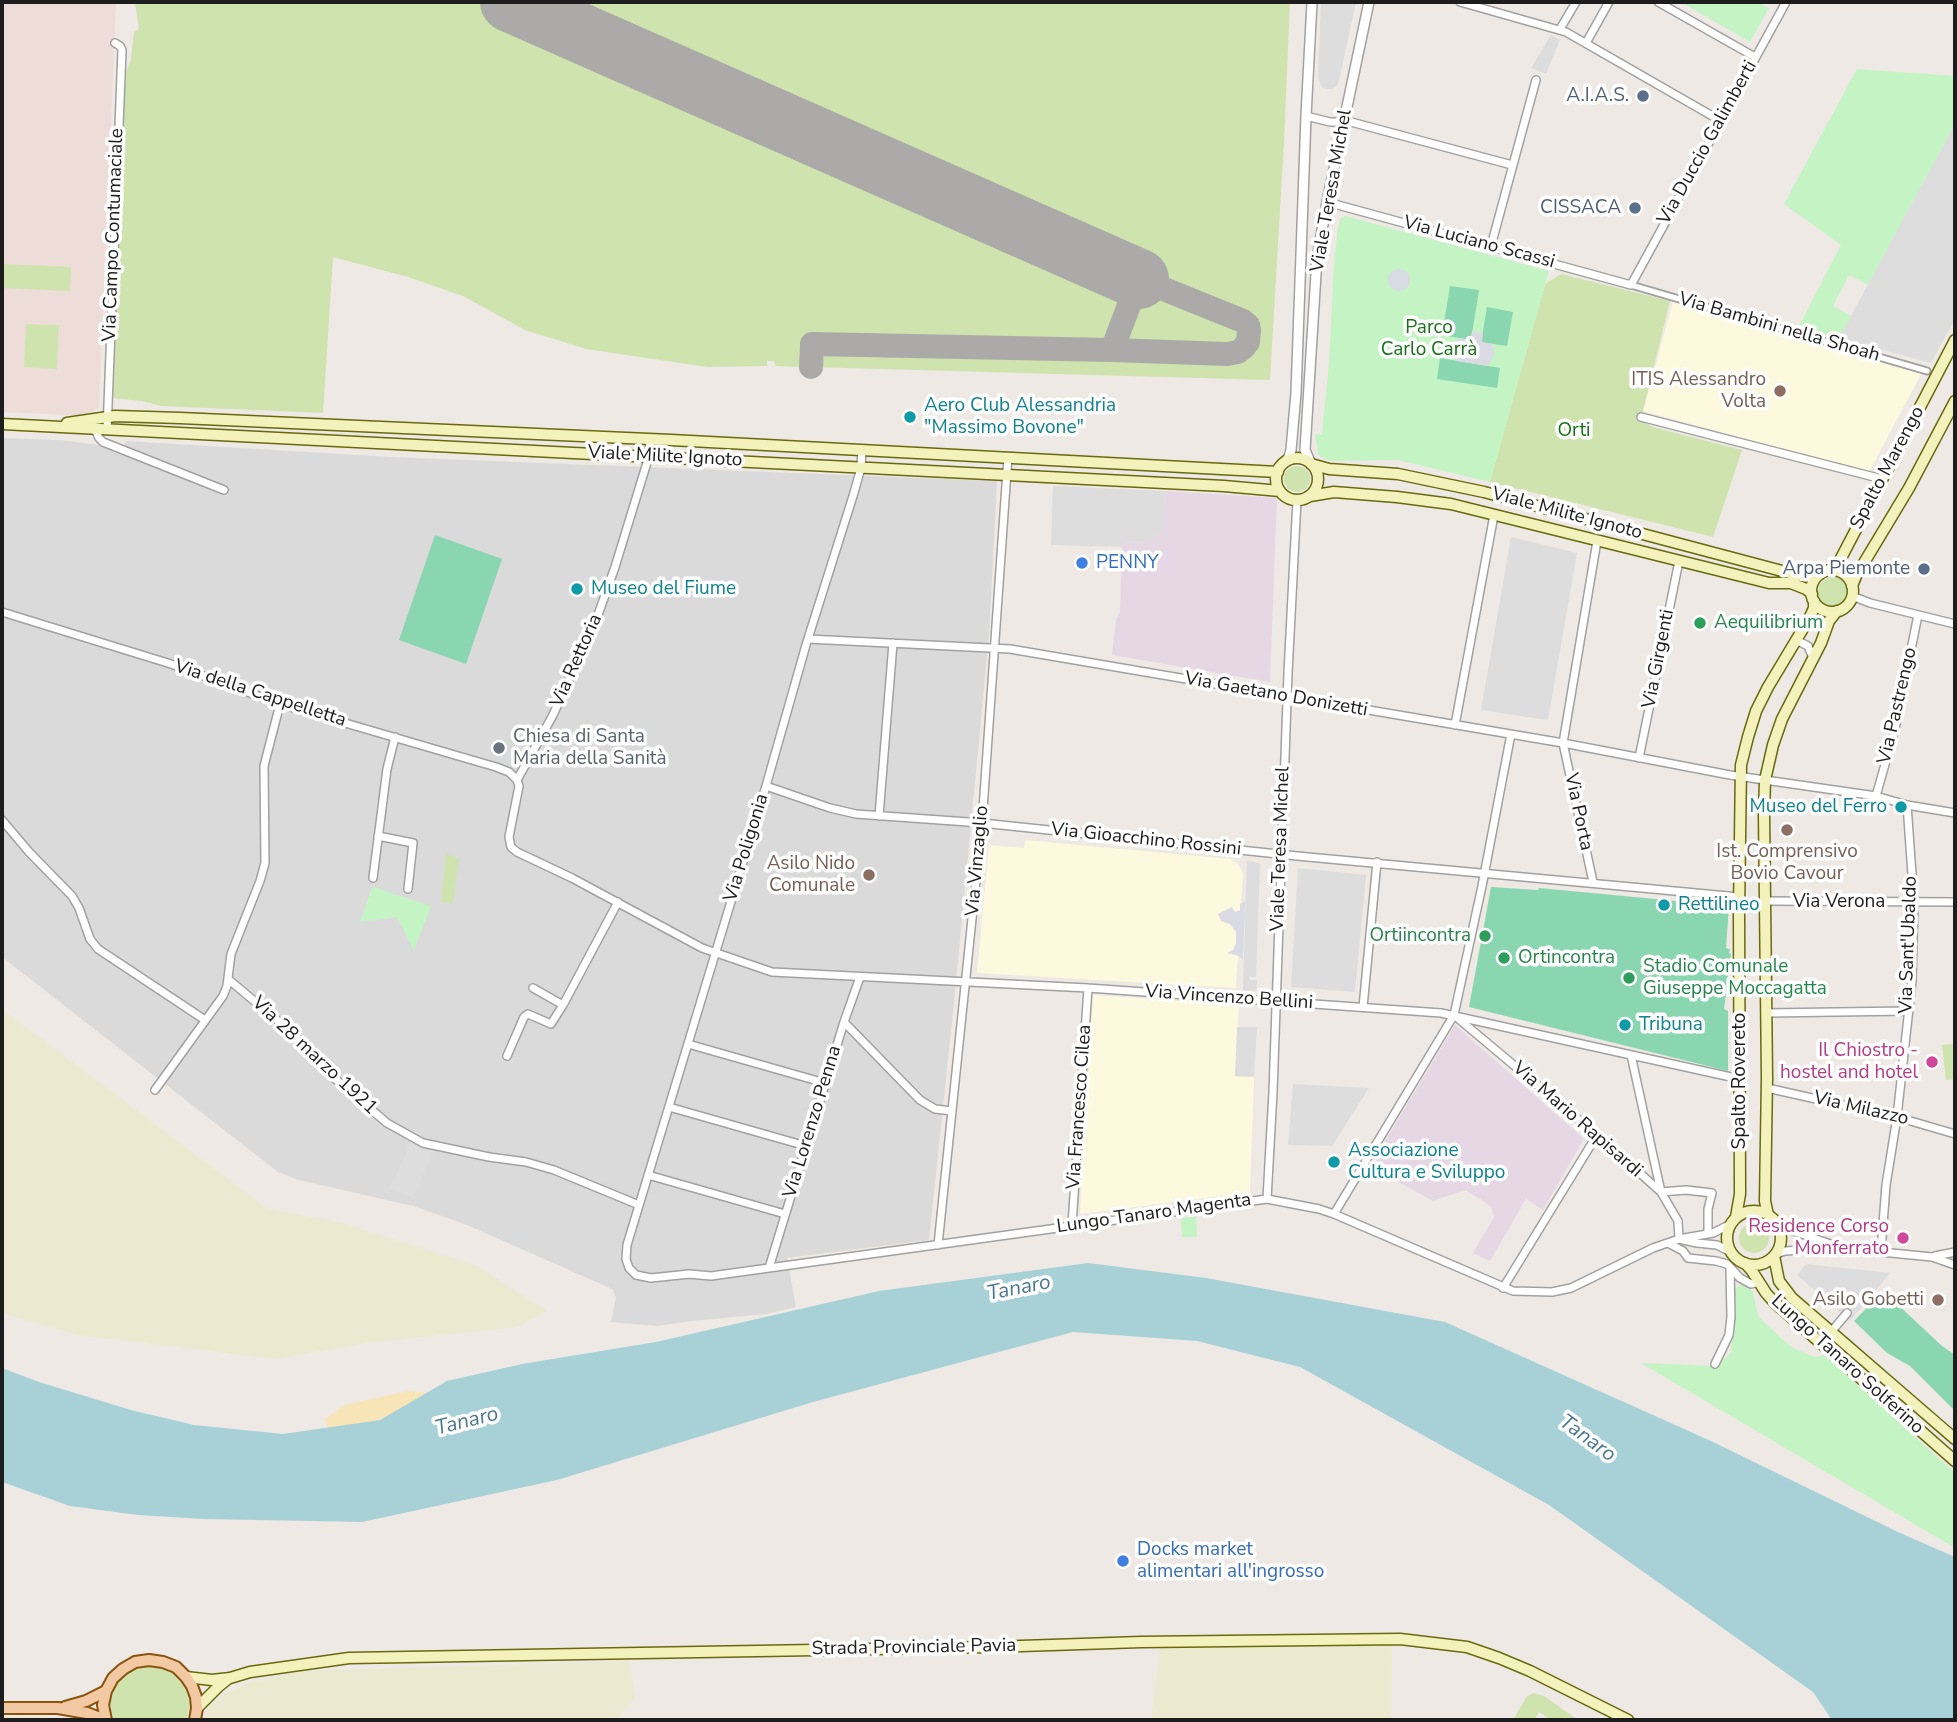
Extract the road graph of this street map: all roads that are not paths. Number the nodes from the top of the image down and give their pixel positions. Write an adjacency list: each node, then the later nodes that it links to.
1 (1312, 2): 13 (street, Viale Teresa Michel)
2 (1369, 2): 15 (street, Viale Teresa Michel)
3 (1460, 2): 8 (street)
4 (1576, 2): 8 (street)
5 (1609, 2): 10 (street)
6 (1658, 2): 11 (street)
7 (1786, 2): 11 (street, Via Duccio Galimberti)
8 (1560, 29): 10 (street)
9 (115, 43): 25 (street, Via Campo Contumaciale)
10 (1586, 43): 14 (street)
11 (1755, 57): 14 (street, Via Duccio Galimberti)
12 (1536, 80): 16 (street)
13 (1306, 117): 15 (street); 35 (street, Viale Teresa Michel)
14 (1721, 121): 19 (street, Via Duccio Galimberti)
15 (1343, 122): 16 (street); 17 (street, Viale Teresa Michel)
16 (1512, 165): 18 (street)
17 (1327, 202): 18 (street, Via Luciano Scassi); 36 (street, Viale Teresa Michel)
18 (1491, 246): 19 (street, Via Luciano Scassi)
19 (1631, 285): 23 (street, Via Bambini nella Shoah)
20 (1955, 340): 21 (main road, Spalto Marengo)
21 (1943, 364): 22 (main road); 40 (main road, Spalto Marengo)
22 (1955, 368)
23 (1927, 371)
24 (1955, 401): 50 (main road, Spalto Marengo)
25 (107, 417): 28 (main road, Viale Milite Ignoto); 30 (street, Via Campo Contumaciale); 31 (main road, Viale Milite Ignoto)
26 (1641, 417): 40 (street)
27 (2, 424): 28 (main road, Viale Milite Ignoto)
28 (49, 426): 29 (main road, Viale Milite Ignoto)
29 (95, 429): 30 (main road, Viale Milite Ignoto); 41 (street)
30 (107, 430): 33 (main road, Viale Milite Ignoto)
31 (650, 439): 32 (main road, Viale Milite Ignoto); 33 (street, Via Rettoria)
32 (862, 449): 34 (main road, Viale Milite Ignoto); 37 (street, Via Poligonia)
33 (649, 456): 37 (main road, Viale Milite Ignoto); 69 (street, Via Rettoria)
34 (1008, 457): 38 (main road, Viale Milite Ignoto); 39 (street, Via Vinzaglio)
35 (1285, 462): 36 (main road); 38 (main road)
36 (1311, 464): 43 (main road); 49 (main road, Viale Milite Ignoto)
37 (861, 468): 39 (main road, Viale Milite Ignoto); 56 (street, Via Poligonia)
38 (1278, 472): 42 (main road)
39 (1007, 475): 42 (main road, Viale Milite Ignoto); 59 (street, Via Vinzaglio)
40 (1882, 479): 48 (main road, Spalto Marengo)
41 (224, 490)
42 (1280, 491): 44 (main road)
43 (1310, 496): 44 (main road); 45 (main road, Viale Milite Ignoto)
44 (1297, 500): 61 (street, Viale Teresa Michel)
45 (1494, 515): 46 (main road, Viale Milite Ignoto); 63 (street)
46 (1597, 541): 47 (main road, Viale Milite Ignoto); 66 (street)
47 (1679, 561): 51 (main road, Viale Milite Ignoto); 67 (street, Via Girgenti)
48 (1831, 571): 49 (main road); 50 (main road)
49 (1819, 575): 51 (main road)
50 (1852, 591): 52 (main road); 54 (street)
51 (1813, 597): 52 (main road); 57 (main road)
52 (1838, 611): 60 (main road)
53 (2, 612): 62 (street, Via della Cappelletta)
54 (1918, 615): 55 (street); 72 (street, Via Pastrengo)
55 (1955, 624)
56 (808, 639): 58 (street, Via Gaetano Donizetti); 71 (street, Via Poligonia)
57 (1794, 642): 60 (street); 68 (main road)
58 (893, 643): 59 (street, Via Gaetano Donizetti); 75 (street)
59 (995, 648): 61 (street, Via Gaetano Donizetti); 77 (street, Via Vinzaglio)
60 (1813, 658): 70 (main road)
61 (1287, 697): 63 (street, Via Gaetano Donizetti); 79 (street, Viale Teresa Michel)
62 (279, 704): 65 (street, Via della Cappelletta); 92 (street)
63 (1455, 725): 64 (street, Via Gaetano Donizetti)
64 (1511, 734): 66 (street, Via Gaetano Donizetti); 81 (street)
65 (395, 737): 69 (street, Via della Cappelletta); 78 (street)
66 (1563, 743): 67 (street, Via Gaetano Donizetti); 83 (street, Via Porta)
67 (1639, 758): 68 (street, Via Gaetano Donizetti)
68 (1741, 777): 70 (street, Via Gaetano Donizetti); 85 (main road, Spalto Rovereto)
69 (517, 780): 87 (street, Via Vincenzo Bellini)
70 (1765, 780): 72 (street, Via Gaetano Donizetti); 86 (main road, Spalto Rovereto)
71 (766, 786): 75 (street, Via Gioacchino Rossini); 90 (street, Via Poligonia)
72 (1876, 796): 73 (street, Via Gaetano Donizetti)
73 (1907, 805): 74 (street, Via Gaetano Donizetti); 88 (street, Via Sant'Ubaldo)
74 (1955, 813)
75 (879, 816): 77 (street, Via Gioacchino Rossini)
76 (2, 820): 102 (street)
77 (982, 823): 79 (street, Via Gioacchino Rossini); 93 (street, Via Vinzaglio)
78 (378, 836): 82 (street); 84 (street)
79 (1281, 854): 80 (street, Via Gioacchino Rossini); 96 (street, Viale Teresa Michel)
80 (1377, 862): 81 (street, Via Gioacchino Rossini); 98 (street)
81 (1484, 873): 83 (street, Via Gioacchino Rossini); 101 (street)
82 (373, 878)
83 (1593, 882): 85 (street, Via Gioacchino Rossini)
84 (408, 889)
85 (1739, 897): 107 (main road, Spalto Rovereto)
86 (1766, 901): 88 (street, Via Verona); 100 (main road, Spalto Rovereto)
87 (618, 902): 90 (street, Via Vincenzo Bellini); 97 (street)
88 (1914, 902): 89 (street, Via Verona); 99 (street, Via Sant'Ubaldo)
89 (1955, 902)
90 (715, 953): 91 (street, Via Vincenzo Bellini); 104 (street, Via Poligonia)
91 (860, 977): 93 (street, Via Vincenzo Bellini); 103 (street, Via Lorenzo Penna)
92 (228, 979): 102 (street); 120 (street, Via 28 marzo 1921)
93 (966, 982): 95 (street, Via Vincenzo Bellini); 112 (street, Via Vinzaglio)
94 (533, 988): 97 (street)
95 (1088, 988): 96 (street, Via Vincenzo Bellini); 125 (street, Via Francesco Cilea)
96 (1275, 1001): 98 (street, Via Vincenzo Bellini); 119 (street, Viale Teresa Michel)
97 (563, 1005): 106 (street)
98 (1363, 1007): 101 (street, Via Vincenzo Bellini)
99 (1908, 1011): 100 (street); 113 (street, Via Sant'Ubaldo)
100 (1766, 1013): 109 (main road, Spalto Rovereto)
101 (1454, 1015): 105 (street, Via Vincenzo Bellini); 115 (street, Via Mario Rapisardi); 122 (street)
102 (205, 1020): 110 (street)
103 (844, 1022): 108 (street, Via Lorenzo Penna); 112 (street)
104 (688, 1044): 108 (street); 111 (street, Via Poligonia)
105 (1631, 1055): 107 (street, Via Vincenzo Bellini); 118 (street)
106 (508, 1056)
107 (1740, 1079): 124 (main road, Spalto Rovereto)
108 (825, 1083): 116 (street, Via Lorenzo Penna)
109 (1767, 1088): 113 (street, Via Milazzo); 123 (main road, Spalto Rovereto)
110 (155, 1090)
111 (669, 1107): 116 (street); 117 (street, Via Poligonia)
112 (952, 1111): 131 (street, Via Vinzaglio)
113 (1897, 1117): 114 (street, Via Milazzo); 133 (street, Via Sant'Ubaldo)
114 (1955, 1134)
115 (1597, 1135): 118 (street, Via Mario Rapisardi); 143 (street)
116 (806, 1146): 121 (street, Via Lorenzo Penna)
117 (648, 1175): 120 (street, Via Poligonia); 121 (street)
118 (1661, 1192): 127 (street); 128 (street, Via Mario Rapisardi)
119 (1267, 1199): 122 (street, Lungo Tanaro Magenta); 125 (street, Lungo Tanaro Magenta)
120 (639, 1205): 130 (street, Via Poligonia)
121 (785, 1214): 141 (street, Via Lorenzo Penna)
122 (1334, 1214): 143 (street, Lungo Tanaro Magenta)
123 (1768, 1215): 124 (main road); 126 (main road)
124 (1734, 1221): 127 (street, Lungo Tanaro Magenta); 134 (main road)
125 (1072, 1225): 131 (street, Lungo Tanaro Magenta)
126 (1779, 1227): 132 (street); 136 (main road)
127 (1708, 1234): 128 (street, Lungo Tanaro Magenta)
128 (1679, 1239): 129 (street, Lungo Tanaro Magenta); 134 (street, Lungo Tanaro Magenta)
129 (1668, 1242): 140 (street); 143 (street, Lungo Tanaro Magenta)
130 (627, 1245): 141 (street, Lungo Tanaro Magenta)
131 (938, 1245): 141 (street, Lungo Tanaro Magenta)
132 (1840, 1248): 133 (street); 136 (street)
133 (1881, 1251): 137 (street)
134 (1731, 1252): 138 (main road)
135 (1955, 1252): 137 (street)
136 (1775, 1255): 138 (main road); 145 (main road, Lungo Tanaro Solferino)
137 (1932, 1257): 139 (street)
138 (1745, 1264): 142 (main road, Lungo Tanaro Solferino)
139 (1955, 1265)
140 (1730, 1267): 142 (street); 146 (street)
141 (769, 1268)
142 (1759, 1282): 148 (main road, Lungo Tanaro Solferino)
143 (1503, 1288)
144 (1847, 1313): 145 (street)
145 (1831, 1332): 147 (main road, Lungo Tanaro Solferino)
146 (1716, 1364)
147 (1955, 1439)
148 (1955, 1461)
149 (186, 1677): 150 (main road, Strada Provinciale Pavia); 151 (main road); 154 (main road)
150 (230, 1678): 154 (main road); 157 (main road, Strada Provinciale Pavia)
151 (106, 1691): 153 (main road); 155 (main road)
152 (2, 1708): 153 (main road)
153 (58, 1708): 155 (main road)
154 (197, 1708): 156 (main road)
155 (106, 1720)
156 (195, 1720)
157 (1628, 1720)

